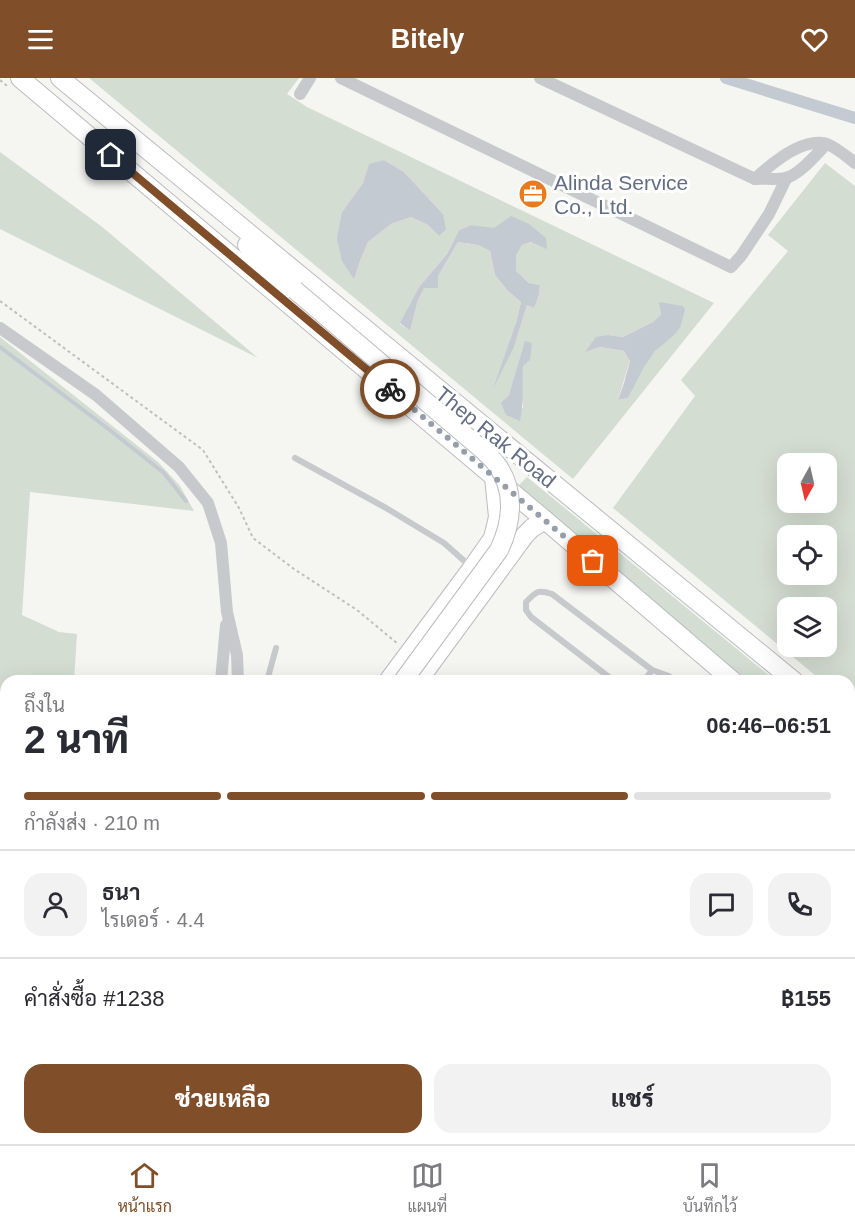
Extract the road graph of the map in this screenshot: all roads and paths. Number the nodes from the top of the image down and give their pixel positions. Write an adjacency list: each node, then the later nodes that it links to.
1 (20, 78): 15 (main road, Thep Rak Road)
2 (60, 78): 11 (main road, Thep Rak Road)
3 (310, 78): 6 (street)
4 (341, 78): 10 (street)
5 (540, 78): 9 (street)
6 (300, 94)
7 (826, 144): 8 (street); 9 (street); 10 (street)
8 (855, 163)
9 (755, 178): 10 (street)
10 (786, 178)
11 (218, 209): 28 (main road, bridge); 34 (main road, Thep Rak Road)
12 (0, 301): 22 (path)
13 (0, 328): 20 (street)
14 (296, 458): 19 (lane)
15 (494, 477): 16 (main road, Thep Rak Road); 17 (main road)
16 (545, 520): 18 (main road); 33 (main road, Thep Rak Road)
17 (492, 538): 18 (main road); 19 (main road)
18 (516, 548): 29 (main road)
19 (472, 568): 22 (main road)
20 (227, 612): 24 (street); 25 (street)
21 (276, 648): 26 (lane)
22 (409, 653): 27 (main road)
23 (652, 670): 30 (lane); 31 (lane); 32 (lane)
24 (222, 675)
25 (238, 675)
26 (269, 675)
27 (392, 675)
28 (407, 675)
29 (422, 675)
30 (606, 675)
31 (648, 675)
32 (666, 675)
33 (726, 675)
34 (787, 675)

